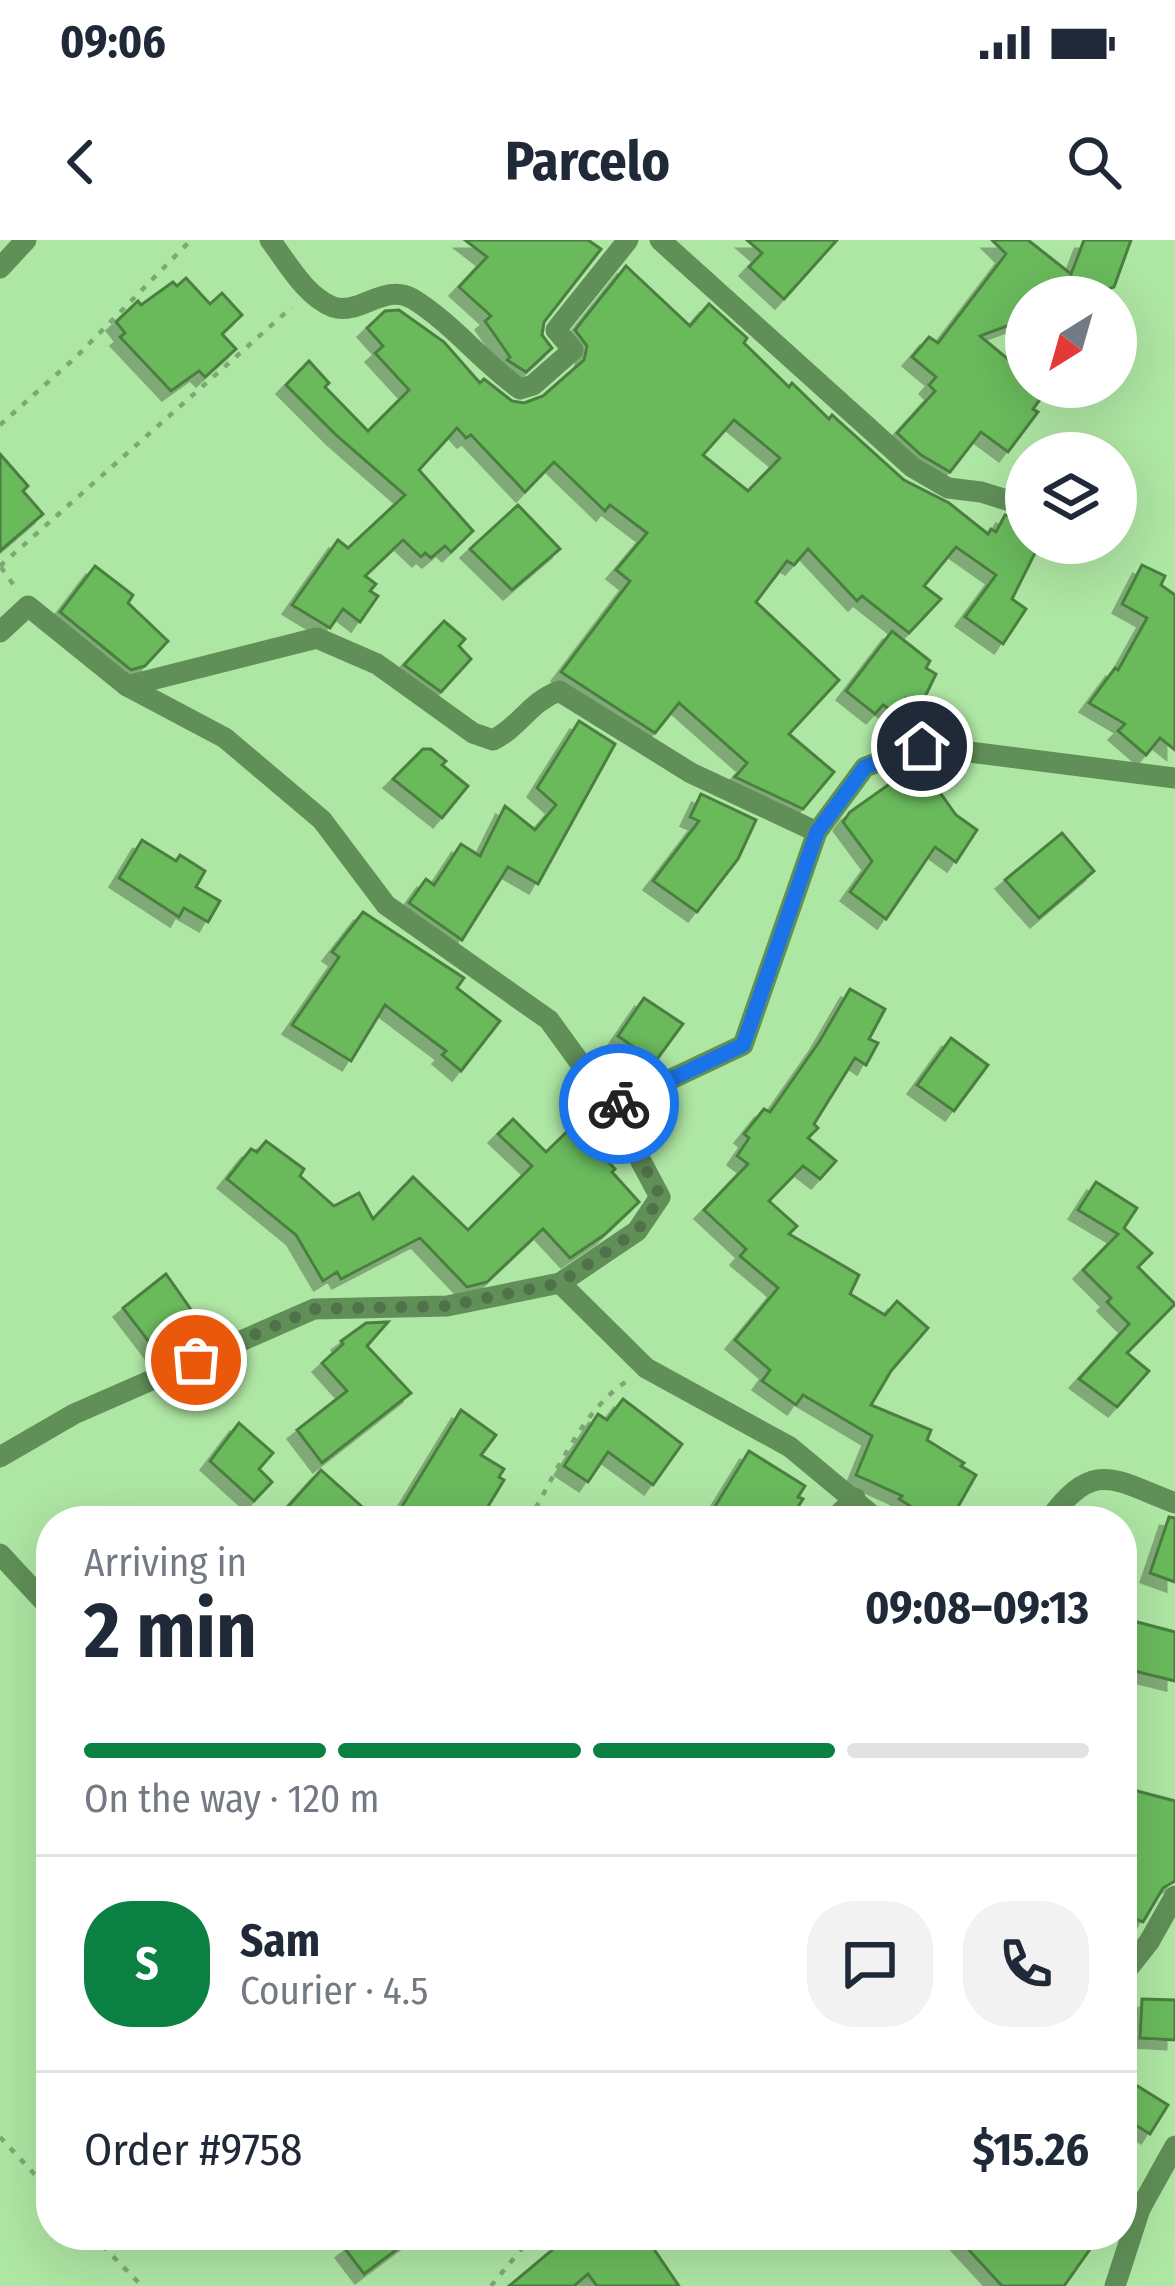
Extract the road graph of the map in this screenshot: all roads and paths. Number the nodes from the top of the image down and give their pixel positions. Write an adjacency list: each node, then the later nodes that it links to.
1 (26, 240): 6 (street)
2 (191, 240): 8 (path)
3 (270, 240): 7 (street)
4 (628, 240): 7 (street)
5 (660, 240): 9 (street)
6 (0, 268)
7 (310, 292): 10 (path)
8 (0, 425)
9 (1005, 499)
10 (0, 566)
11 (0, 632): 12 (street)
12 (127, 686): 14 (street); 15 (street)
13 (1175, 778): 14 (street)
14 (817, 832): 15 (street)
15 (612, 1107): 16 (street)
16 (560, 1283): 17 (street); 18 (street)
17 (646, 1368): 19 (street); 21 (path)
18 (0, 1457)
19 (855, 1498): 22 (street); 23 (street)
20 (1175, 1503): 24 (street)
21 (537, 1506)
22 (847, 1506)
23 (863, 1506)
24 (1061, 1506)
25 (0, 1554): 26 (street)
26 (36, 1593)
27 (1175, 1896): 28 (street)
28 (1137, 1957)
29 (0, 2137): 31 (path)
30 (1175, 2146): 32 (street)
31 (36, 2176)
32 (1137, 2219)
33 (107, 2250): 36 (path)
34 (520, 2250): 37 (path)
35 (1127, 2250): 38 (street)
36 (142, 2286)
37 (491, 2286)
38 (1116, 2286)

